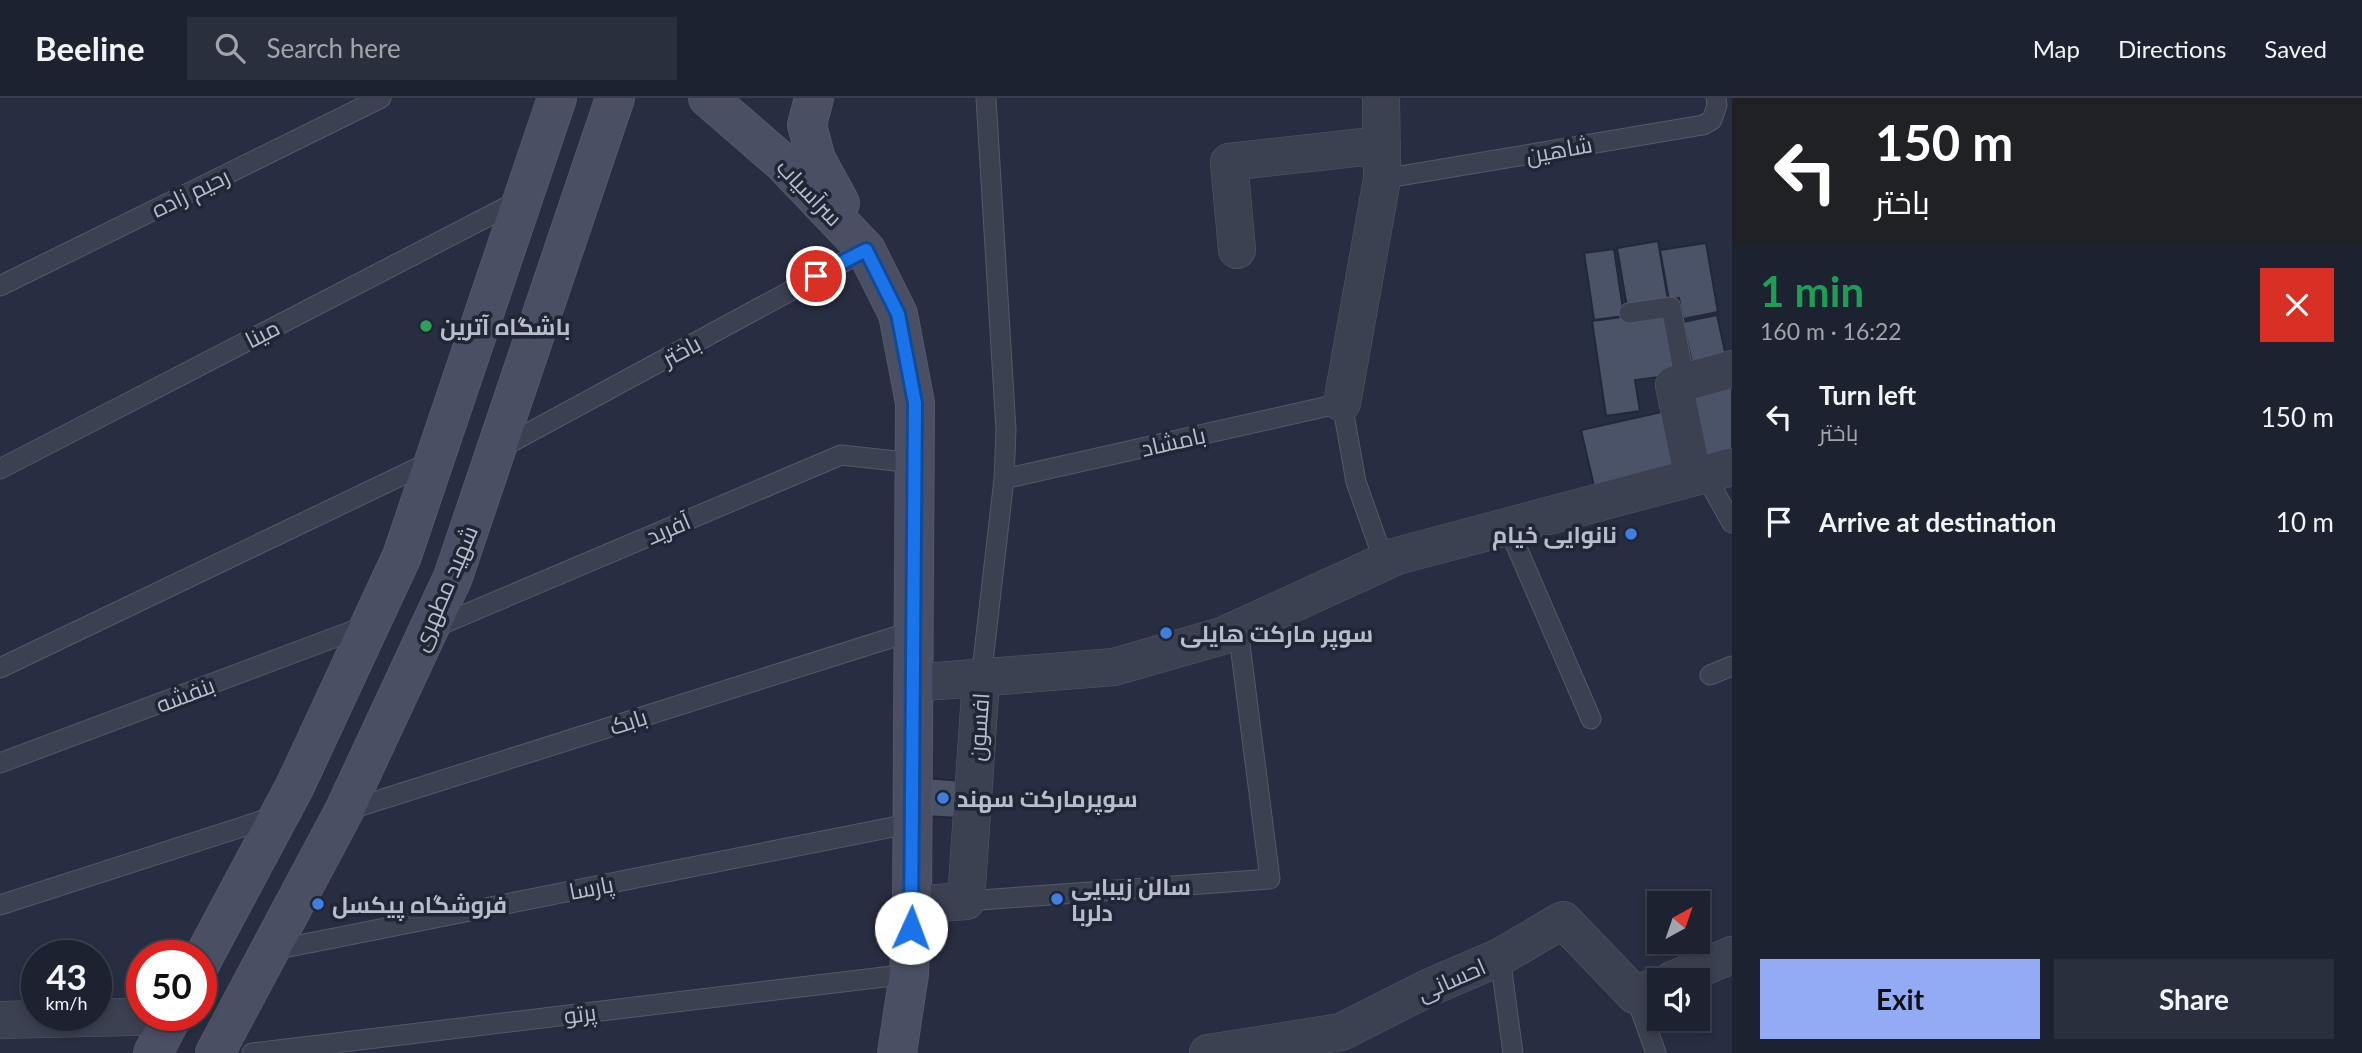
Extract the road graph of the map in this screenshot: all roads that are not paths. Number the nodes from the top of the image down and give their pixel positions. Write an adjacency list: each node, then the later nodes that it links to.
1 (381, 98): 13 (lane, رحیم زاده)
2 (557, 98): 10 (main road)
3 (615, 98): 18 (main road, شهید مطهری)
4 (814, 98): 11 (main road)
5 (986, 98): 23 (lane)
6 (1381, 98): 9 (street)
7 (1716, 98): 9 (lane, شاهین)
8 (723, 100): 11 (main road, سرآسیاب)
9 (1382, 162): 12 (street); 17 (street)
10 (524, 198): 19 (main road); 21 (lane, مینا)
11 (866, 250): 18 (lane, باختر); 20 (main road, سرآسیاب)
12 (1237, 250)
13 (0, 286)
14 (1629, 313): 16 (lane)
15 (1732, 369): 16 (street)
16 (1685, 382): 22 (street)
17 (1342, 403): 23 (lane, بامشاد); 26 (lane)
18 (496, 450): 28 (main road, شهید مطهری)
19 (435, 460): 27 (main road); 32 (lane)
20 (914, 463): 28 (lane, آفرید); 30 (main road, سرآسیاب)
21 (0, 469)
22 (1710, 473): 24 (lane); 25 (street)
23 (1004, 479): 34 (lane)
24 (1732, 523)
25 (1508, 527): 26 (street); 36 (lane)
26 (1384, 561): 29 (street)
27 (369, 625): 37 (lane, بنفشه); 39 (main road)
28 (428, 629): 38 (main road, شهید مطهری)
29 (1238, 629): 34 (street); 41 (lane)
30 (913, 631): 35 (main road, سرآسیاب); 38 (lane, بابک)
31 (1732, 666): 33 (lane)
32 (0, 668)
33 (1710, 675)
34 (981, 679): 35 (street); 41 (street, افسون)
35 (912, 683): 40 (main road, سرآسیاب)
36 (1591, 719)
37 (0, 764)
38 (344, 811): 45 (main road, شهید مطهری)
39 (279, 815): 42 (lane); 44 (main road)
40 (913, 824): 43 (main road, سرآسیاب); 45 (lane, پارسا)
41 (966, 901): 43 (street)
42 (0, 905)
43 (912, 905): 49 (main road, سرآسیاب)
44 (213, 940)
45 (269, 951): 56 (main road, شهید مطهری)
46 (1732, 956): 48 (street)
47 (1500, 957): 50 (street, احسانی); 59 (street, احسانی); 60 (lane)
48 (1702, 968)
49 (909, 974): 57 (lane, پرتو); 58 (main road, سرآسیاب)
50 (1647, 990)
51 (126, 1017): 52 (street)
52 (0, 1020)
53 (164, 1031): 55 (main road)
54 (1653, 1031): 61 (lane)
55 (153, 1053)
56 (215, 1053)
57 (252, 1053)
58 (897, 1053)
59 (1208, 1053)
60 (1513, 1053)
61 (1656, 1053)

